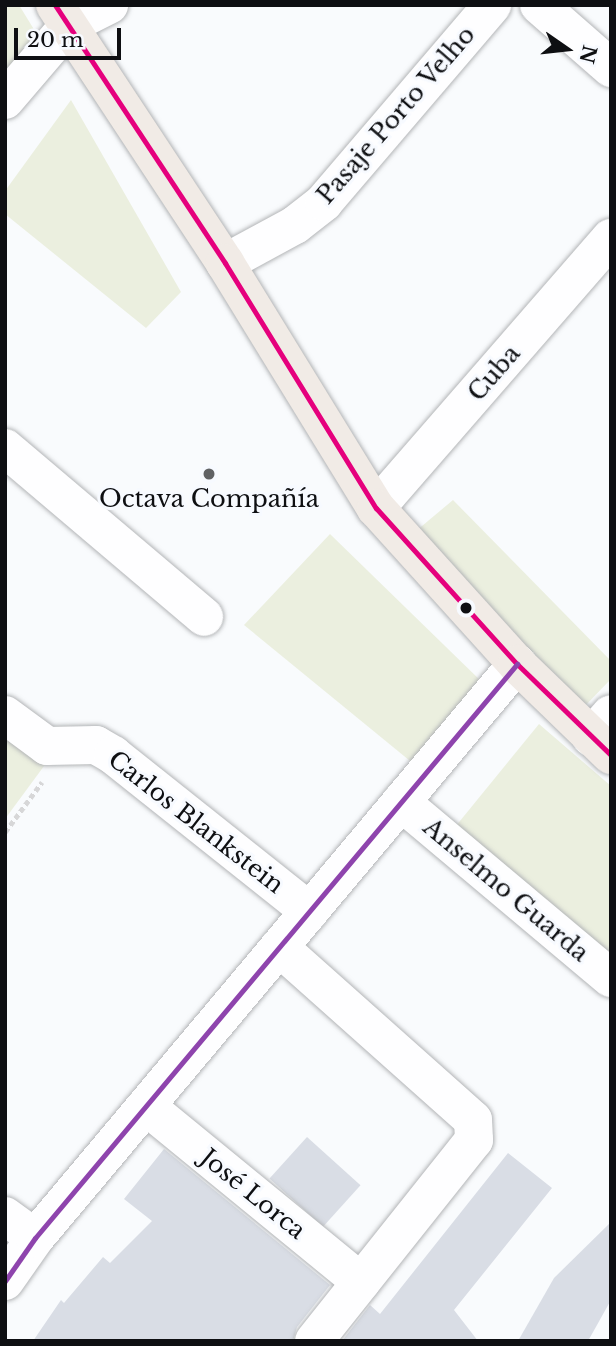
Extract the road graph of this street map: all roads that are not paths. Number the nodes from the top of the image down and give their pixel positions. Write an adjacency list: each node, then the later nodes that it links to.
1 (109, 5): 4 (street)
2 (492, 5): 8 (street, Pasaje Porto Velho)
3 (539, 5): 5 (street)
4 (66, 12): 6 (street); 8 (main road)
5 (611, 68)
6 (5, 100)
7 (611, 238): 10 (street, Cuba)
8 (225, 263): 10 (main road)
9 (5, 448): 11 (street)
10 (376, 508): 12 (main road)
11 (204, 617)
12 (517, 664): 14 (main road); 15 (street)
13 (5, 715): 16 (street, Carlos Blankstein)
14 (604, 735)
15 (401, 802): 16 (street); 18 (street, Anselmo Guarda)
16 (309, 911): 17 (street)
17 (279, 947): 19 (street); 22 (street)
18 (611, 978)
19 (146, 1106): 20 (street); 22 (street, José Lorca)
20 (20, 1227): 21 (street)
21 (5, 1281)
22 (361, 1282): 23 (street)
23 (314, 1341)

